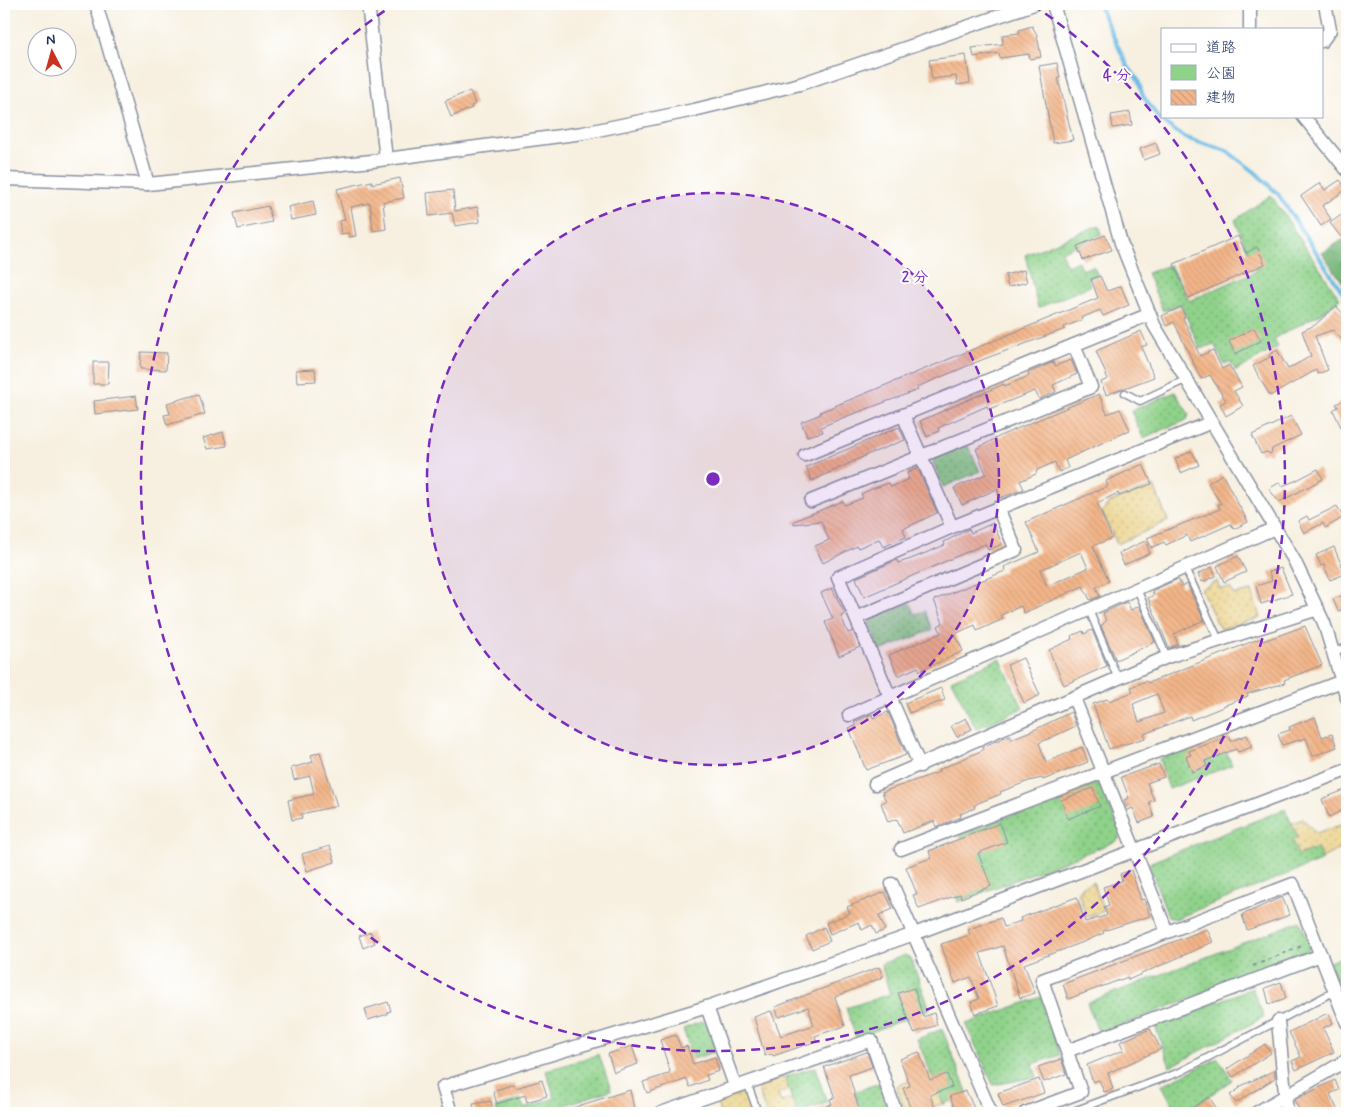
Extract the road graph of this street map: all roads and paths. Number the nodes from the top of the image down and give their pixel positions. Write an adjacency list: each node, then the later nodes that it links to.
1 (96, 4): 13 (street)
2 (368, 4): 10 (street)
3 (1034, 4): 10 (street)
4 (1053, 4): 14 (street)
5 (1250, 4): 7 (street)
6 (1326, 4): 8 (street)
7 (1250, 28)
8 (1324, 38)
9 (1305, 118): 11 (street)
10 (386, 159): 13 (street)
11 (1347, 170)
12 (4, 179): 13 (street)
13 (148, 184)
14 (1150, 314): 15 (street); 16 (street)
15 (1074, 345): 18 (street); 21 (street)
16 (1187, 379): 17 (lane); 19 (street)
17 (1126, 393)
18 (904, 415): 20 (street); 21 (street)
19 (1212, 422): 23 (street); 25 (street)
20 (805, 455)
21 (922, 457): 22 (street); 24 (street)
22 (811, 501)
23 (998, 508): 24 (street); 30 (street)
24 (952, 527): 30 (street)
25 (1275, 528): 26 (street); 28 (street)
26 (1185, 568): 27 (street); 31 (lane)
27 (1137, 589): 29 (street); 34 (lane)
28 (1318, 609): 31 (street); 33 (street)
29 (1089, 610): 35 (lane); 37 (street)
30 (856, 618): 37 (street)
31 (1219, 640): 34 (street)
32 (1347, 648): 33 (lane)
33 (1333, 651): 36 (street)
34 (1167, 657): 35 (street)
35 (1118, 679): 38 (street)
36 (1342, 681): 39 (street); 43 (street)
37 (891, 698): 40 (street); 41 (street)
38 (1074, 698): 41 (street); 43 (street)
39 (1347, 698)
40 (849, 715)
41 (920, 766): 44 (street)
42 (1347, 770): 46 (street)
43 (1103, 773): 45 (street); 46 (street)
44 (875, 784)
45 (902, 849)
46 (1134, 851): 48 (street); 49 (street)
47 (892, 884): 49 (street)
48 (1166, 932): 50 (street); 55 (street)
49 (914, 934): 52 (street); 63 (street)
50 (1321, 955): 51 (street); 55 (street)
51 (1335, 991): 53 (lane); 54 (street)
52 (707, 1007): 57 (street); 59 (street)
53 (1278, 1021): 58 (street); 65 (lane)
54 (1347, 1023)
55 (1067, 1051): 64 (street)
56 (1347, 1060): 58 (street)
57 (741, 1084): 60 (street); 61 (lane); 62 (street)
58 (1285, 1095): 66 (street); 67 (street)
59 (451, 1113)
60 (661, 1113)
61 (758, 1113)
62 (896, 1113)
63 (991, 1113)
64 (1025, 1113)
65 (1068, 1113)
66 (1256, 1113)
67 (1287, 1113)

